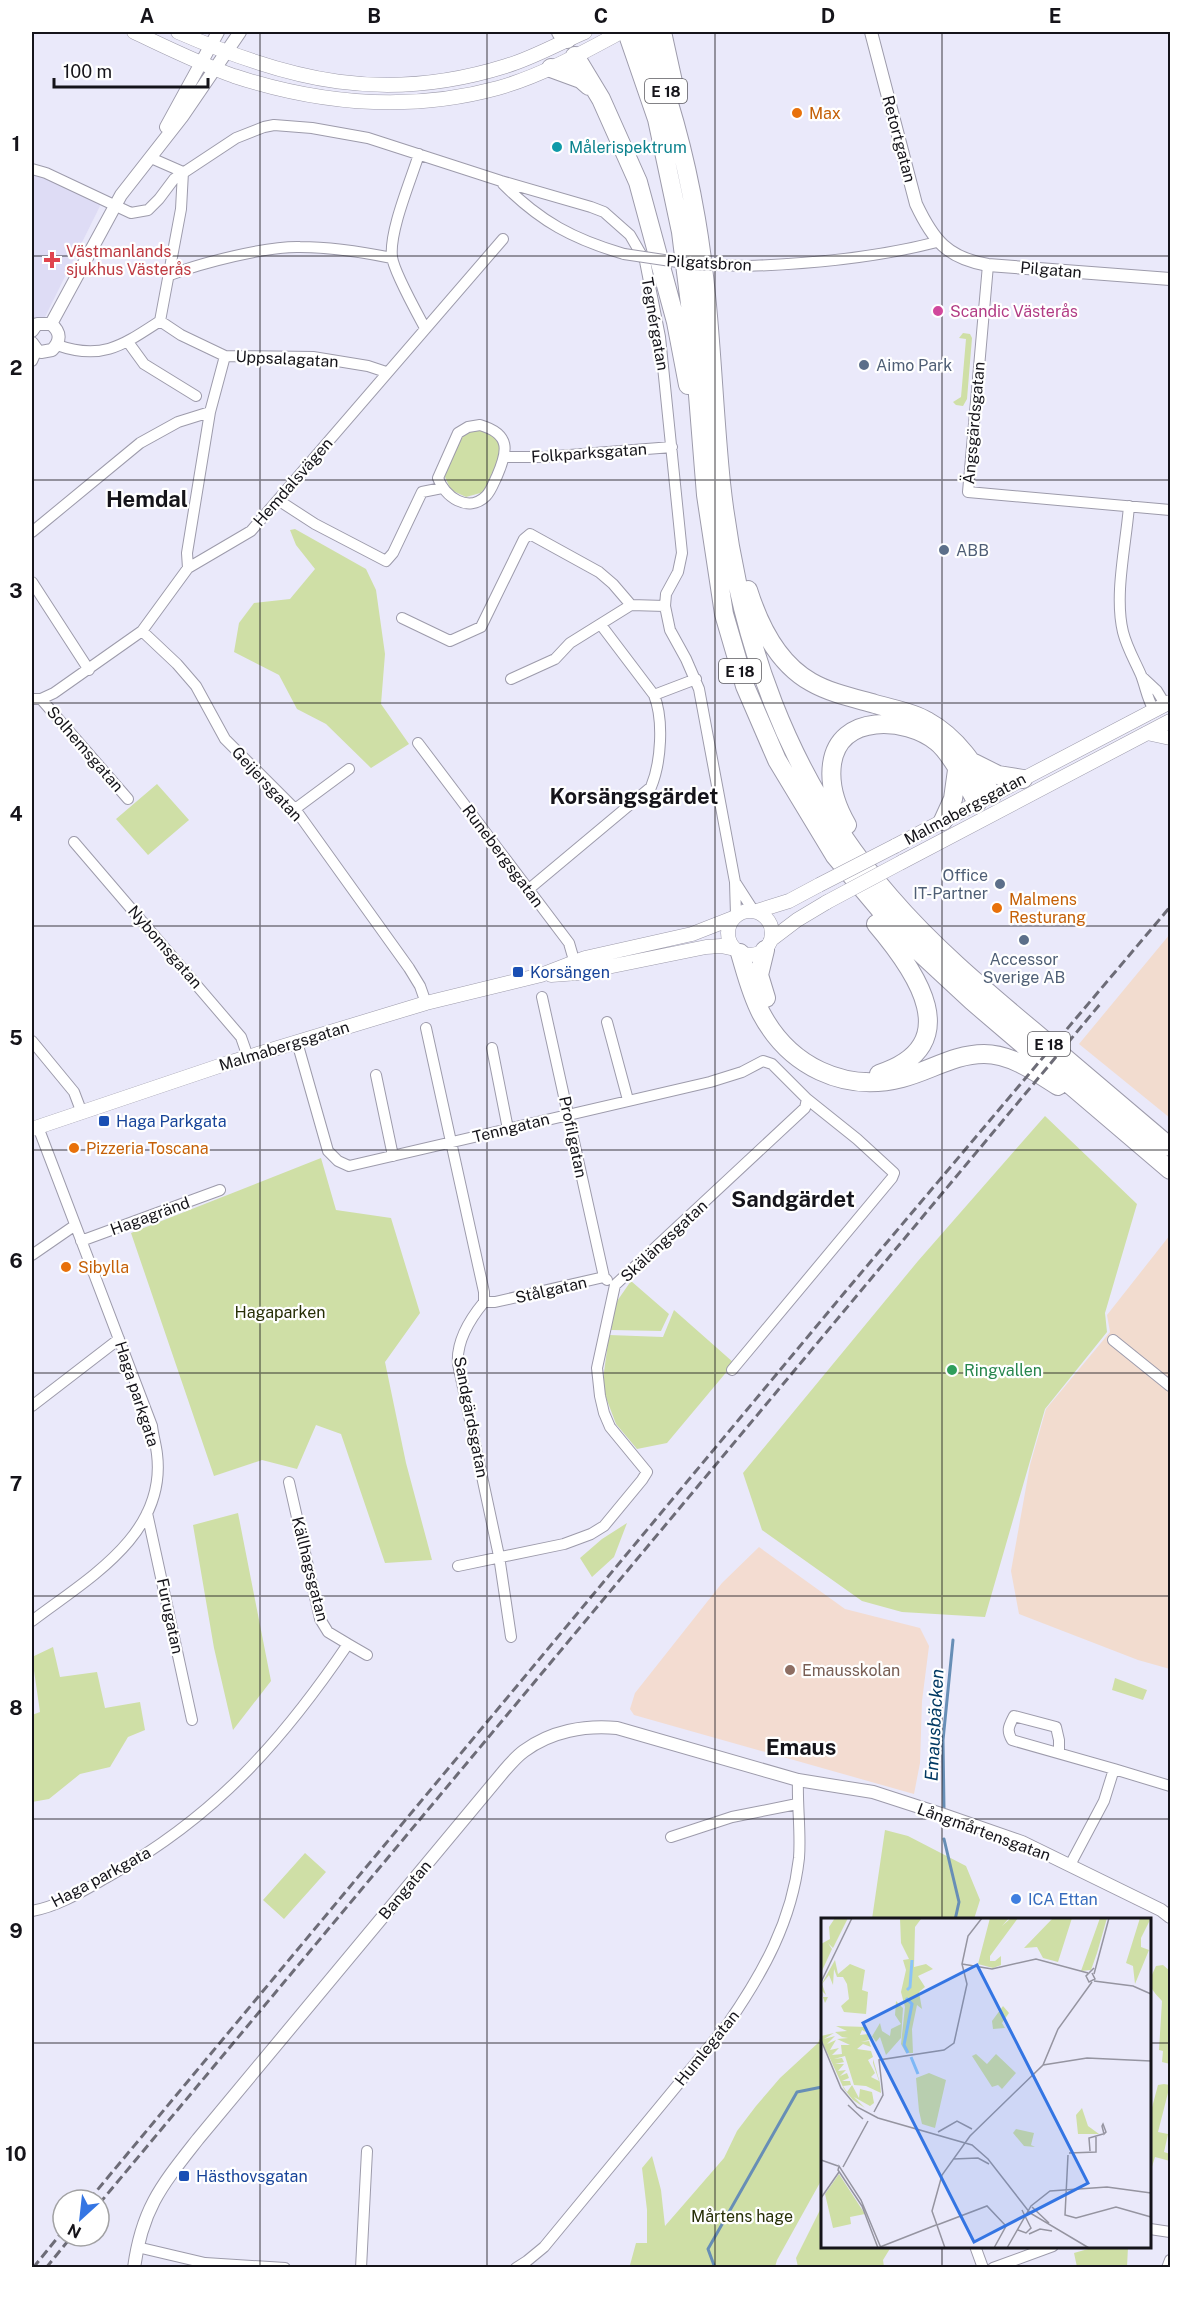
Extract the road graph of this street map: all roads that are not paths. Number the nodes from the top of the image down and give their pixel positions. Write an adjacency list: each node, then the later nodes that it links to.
1 (134, 32): 15 (main road)
2 (178, 32): 12 (main road)
3 (218, 32): 12 (street)
4 (240, 32): 13 (street)
5 (585, 32): 11 (main road)
6 (621, 32): 14 (main road)
7 (627, 32): 43 (highway, E 18)
8 (644, 32): 19 (highway, E 18)
9 (662, 32): 19 (highway, E 18)
10 (871, 32): 27 (street, Retortgatan)
11 (564, 35): 13 (main road); 14 (main road, E 18)
12 (209, 45): 13 (main road); 15 (street)
13 (225, 52): 16 (street)
14 (575, 56): 17 (main road); 18 (highway, E 18)
15 (200, 61): 16 (main road); 21 (street)
16 (216, 68): 17 (main road); 21 (street)
17 (550, 68): 18 (highway)
18 (597, 93): 43 (highway, E 18)
19 (683, 153): 46 (highway, E 18)
20 (419, 154): 23 (street, Tegnérgatan); 24 (street, Tegnérgatan); 28 (street)
21 (151, 158): 23 (street); 25 (street)
22 (32, 169): 25 (street, Tegnérgatan)
23 (183, 172): 25 (street, Tegnérgatan); 30 (street)
24 (501, 181): 27 (street, Pilgatsbron, bridge); 44 (street, Tegnérgatan)
25 (115, 206): 33 (street)
26 (503, 239): 34 (street, Hemdalsvägen)
27 (937, 242): 29 (street, Pilgatan)
28 (392, 258): 30 (street); 34 (street)
29 (988, 265): 31 (street, Pilgatan); 49 (street, Ängsgärdsgatan)
30 (170, 275): 32 (street)
31 (1170, 279)
32 (160, 321): 36 (street); 39 (street, Uppsalagatan)
33 (51, 324): 35 (street); 37 (street)
34 (425, 328): 40 (street, Hemdalsvägen)
35 (32, 331)
36 (128, 342): 37 (street); 41 (street)
37 (57, 345): 38 (street)
38 (33, 351)
39 (225, 356): 40 (street, Uppsalagatan); 42 (street)
40 (386, 372): 48 (street, Hemdalsvägen)
41 (196, 396)
42 (210, 412): 51 (street); 52 (street)
43 (699, 414): 80 (highway, E 18)
44 (672, 447): 45 (street, Folkparksgatan); 55 (street, Tegnérgatan)
45 (506, 457): 47 (street); 47 (street)
46 (721, 483): 69 (highway, E 18); 77 (highway, E 18)
47 (442, 488): 48 (street)
48 (278, 500): 52 (street, Hemdalsvägen)
49 (1129, 507): 50 (street, Ängsgärdsgatan); 64 (street)
50 (1170, 510)
51 (32, 531)
52 (188, 568): 58 (street, Hemdalsvägen)
53 (32, 582): 59 (street)
54 (631, 605): 55 (street); 56 (street); 57 (street)
55 (664, 606): 61 (street)
56 (402, 618)
57 (601, 626): 60 (street); 62 (street)
58 (141, 631): 59 (street, Hemdalsvägen); 74 (street, Geijersgatan)
59 (89, 670): 63 (street, Hemdalsvägen)
60 (512, 679)
61 (696, 679): 62 (street); 78 (street)
62 (654, 695): 79 (street)
63 (37, 699): 72 (street, Solhemsgatan)
64 (1163, 705): 65 (main road); 71 (main road, Malmabergsgatan)
65 (1169, 724): 66 (main road, Malmabergsgatan)
66 (1147, 733): 67 (main road); 73 (main road, Malmabergsgatan)
67 (1170, 738)
68 (418, 743): 79 (street, Runebergsgatan)
69 (964, 766): 71 (highway); 73 (highway, E 18); 75 (highway); 77 (highway, E 18)
70 (349, 769): 74 (street)
71 (1023, 779): 73 (main road, Malmabergsgatan)
72 (128, 799)
73 (989, 806): 75 (main road, Malmabergsgatan); 83 (main road, Malmabergsgatan, bridge)
74 (295, 809): 87 (street, Geijersgatan)
75 (943, 821): 81 (main road, Malmabergsgatan, bridge)
76 (74, 842): 93 (street, Nybomsgatan)
77 (850, 847): 103 (highway, E 18)
78 (735, 882): 81 (street); 82 (street)
79 (529, 890): 85 (street, Runebergsgatan)
80 (868, 896): 83 (highway, E 18); 95 (highway, E 18)
81 (755, 911): 82 (main road); 83 (main road)
82 (735, 917): 84 (main road); 85 (main road, Malmabergsgatan)
83 (768, 945): 84 (main road)
84 (737, 951): 85 (main road, Malmabergsgatan); 95 (highway, E 18)
85 (576, 967): 87 (main road, Malmabergsgatan)
86 (542, 997): 99 (street, Profilgatan)
87 (426, 1003): 91 (main road, Malmabergsgatan)
88 (607, 1022): 97 (street)
89 (426, 1028): 102 (street)
90 (32, 1041): 98 (street)
91 (297, 1042): 93 (main road, Malmabergsgatan); 104 (street, Tenngatan)
92 (492, 1048): 101 (street)
93 (248, 1057): 98 (main road, Malmabergsgatan)
94 (375, 1076): 104 (street)
95 (1084, 1097): 105 (highway, E 18)
96 (807, 1099): 97 (street, Tenngatan); 111 (street, Skälängsgatan); 115 (street)
97 (628, 1100): 99 (street, Tenngatan)
98 (82, 1113): 100 (main road, Malmabergsgatan)
99 (568, 1114): 101 (street, Tenngatan); 110 (street, Profilgatan)
100 (35, 1128): 107 (street, Haga parkgata)
101 (508, 1128): 102 (street, Tenngatan)
102 (452, 1143): 104 (street, Tenngatan); 112 (street)
103 (1170, 1147)
104 (393, 1156)
105 (1170, 1170)
106 (220, 1190): 108 (street, Hagagränd)
107 (74, 1226): 108 (street, Haga parkgata); 109 (street)
108 (81, 1241): 113 (street, Haga parkgata)
109 (32, 1256)
110 (604, 1277): 111 (street, Stålgatan); 112 (street, Stålgatan)
111 (615, 1286): 120 (street, Skälängsgatan)
112 (484, 1302): 120 (street, Sandgärdsgatan)
113 (119, 1339): 117 (street); 119 (street, Haga parkgata)
114 (1113, 1340): 116 (street)
115 (732, 1370)
116 (1170, 1386)
117 (32, 1406)
118 (290, 1482): 124 (street, Källhagsgatan)
119 (147, 1513): 122 (street, Haga parkgata); 126 (street, Furugatan)
120 (499, 1556): 121 (street, Skälängsgatan); 123 (street, Sandgärdsgatan)
121 (458, 1566)
122 (32, 1621)
123 (512, 1637)
124 (348, 1644): 125 (street); 134 (street, Haga parkgata)
125 (366, 1655)
126 (192, 1720)
127 (1059, 1753): 127 (street); 128 (street)
128 (1114, 1769): 130 (street); 133 (street)
129 (798, 1780): 131 (street, Humlegatan); 133 (street, Långmårtensgatan); 139 (street, Bangatan)
130 (1168, 1783)
131 (797, 1804): 132 (street); 145 (street, Humlegatan)
132 (671, 1837)
133 (1070, 1864): 135 (street, Långmårtensgatan)
134 (32, 1911)
135 (1167, 1913)
136 (367, 2151): 144 (street)
137 (1151, 2229): 138 (street)
138 (1170, 2232)
139 (137, 2247): 142 (street, Bangatan); 143 (street)
140 (975, 2248): 146 (street)
141 (1050, 2248): 147 (street)
142 (134, 2268)
143 (285, 2268)
144 (361, 2268)
145 (516, 2268)
146 (982, 2268)
147 (993, 2268)

